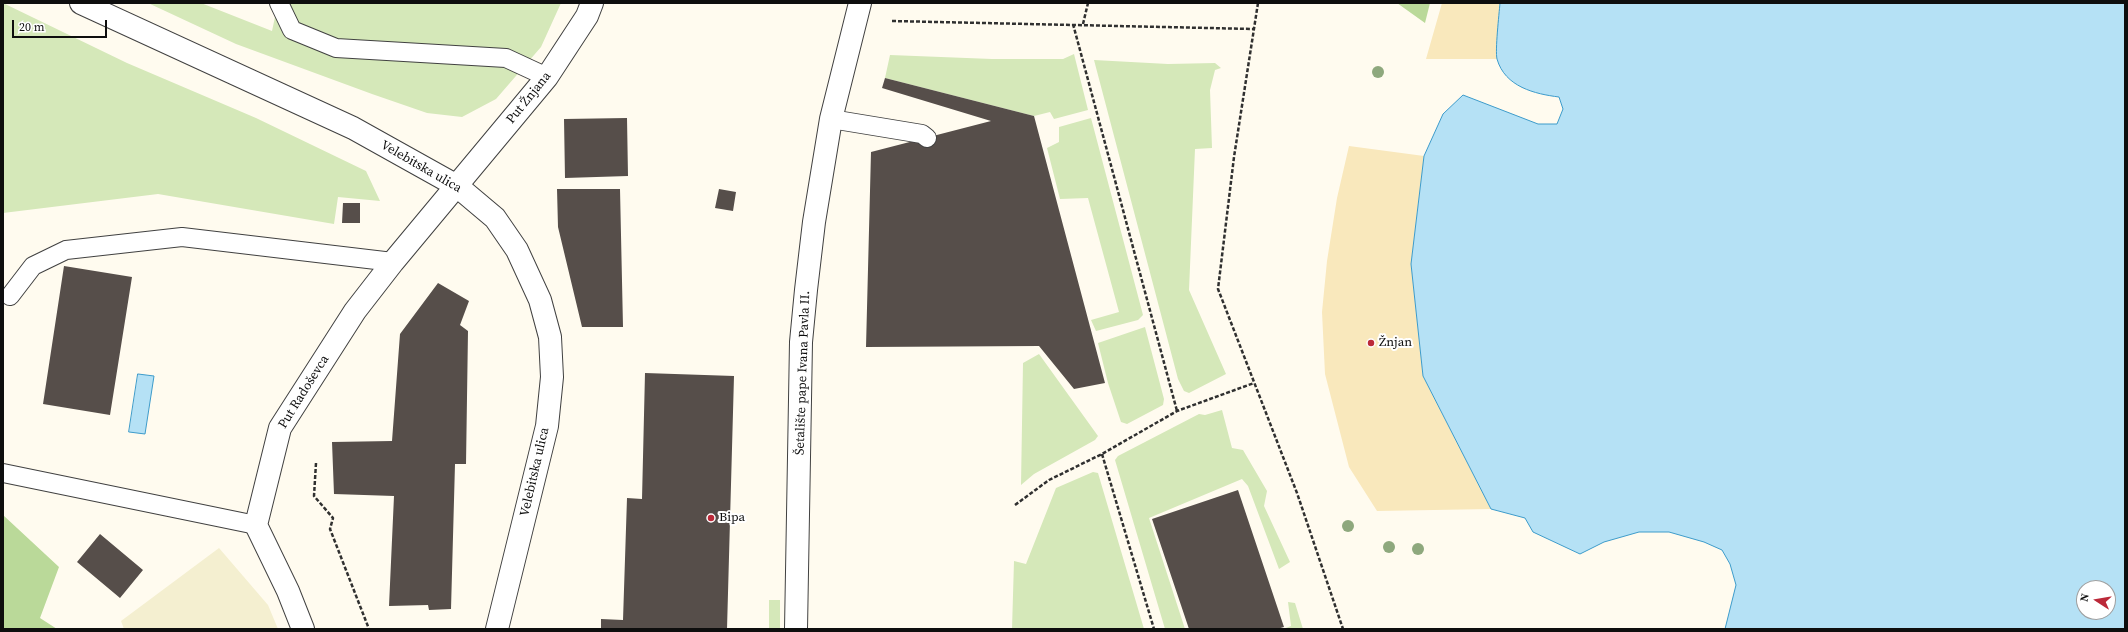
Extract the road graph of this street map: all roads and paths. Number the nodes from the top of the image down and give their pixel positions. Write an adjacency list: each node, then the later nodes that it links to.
1 (81, 3): 14 (street, Velebitska ulica)
2 (279, 3): 11 (lane)
3 (592, 3): 11 (street, Put Žnjana)
4 (860, 3): 12 (street, Šetalište pape Ivana Pavla II.)
5 (1088, 3): 9 (path)
6 (1258, 3): 10 (path)
7 (892, 21): 8 (path)
8 (1073, 24): 9 (path); 18 (path)
9 (1083, 24): 10 (path)
10 (1254, 29): 17 (path)
11 (547, 77): 14 (street, Put Žnjana)
12 (831, 120): 13 (lane); 27 (street, Šetalište pape Ivana Pavla II.)
13 (927, 138)
14 (457, 186): 15 (street, Put Radoševca); 26 (street, Velebitska ulica)
15 (393, 262): 16 (lane); 23 (street, Put Radoševca)
16 (10, 296)
17 (1254, 383): 18 (path); 29 (path)
18 (1177, 411): 19 (path)
19 (1102, 454): 22 (path); 28 (path)
20 (316, 463): 25 (path)
21 (3, 473): 23 (lane)
22 (1015, 505)
23 (256, 524): 24 (street)
24 (303, 629)
25 (369, 629)
26 (497, 629)
27 (796, 629)
28 (1154, 629)
29 (1343, 629)

